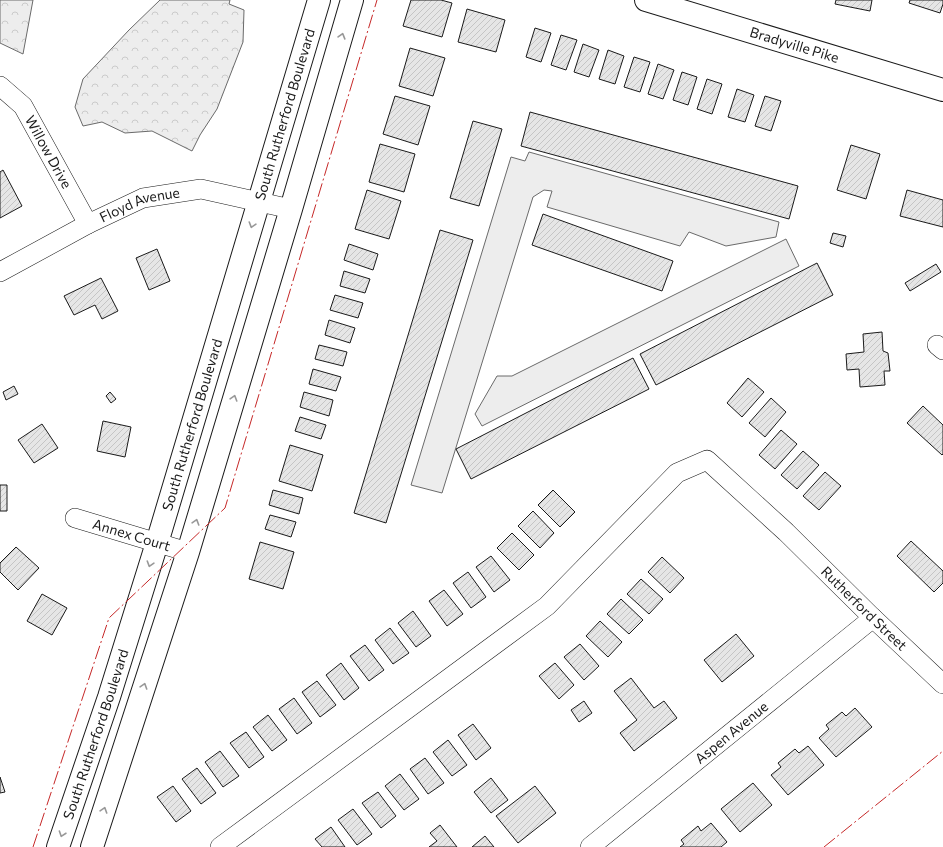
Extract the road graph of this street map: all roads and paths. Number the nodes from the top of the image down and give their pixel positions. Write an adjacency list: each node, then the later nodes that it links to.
1 (319, 0): 7 (main road, South Rutherford Boulevard)
2 (352, 0): 8 (main road, one-way to 2)
3 (646, 0): 4 (main road, Bradyville Pike)
4 (682, 5): 6 (main road, Bradyville Pike)
5 (0, 86): 9 (street, Willow Drive)
6 (943, 90)
7 (259, 201): 8 (street, Floyd Avenue); 9 (street, Floyd Avenue); 12 (main road, South Rutherford Boulevard, one-way to 12)
8 (291, 209): 13 (main road, one-way to 8)
9 (88, 224): 10 (street, Floyd Avenue)
10 (0, 272)
11 (75, 518): 12 (street, Annex Court)
12 (156, 543): 13 (street, Annex Court); 16 (main road, South Rutherford Boulevard, one-way to 16)
13 (188, 552): 17 (main road, one-way to 13)
14 (873, 618): 15 (street, Rutherford Street); 18 (street, Rutherford Street); 19 (street, Aspen Avenue)
15 (943, 684)
16 (58, 847)
17 (92, 847)
18 (220, 847)
19 (590, 847)

